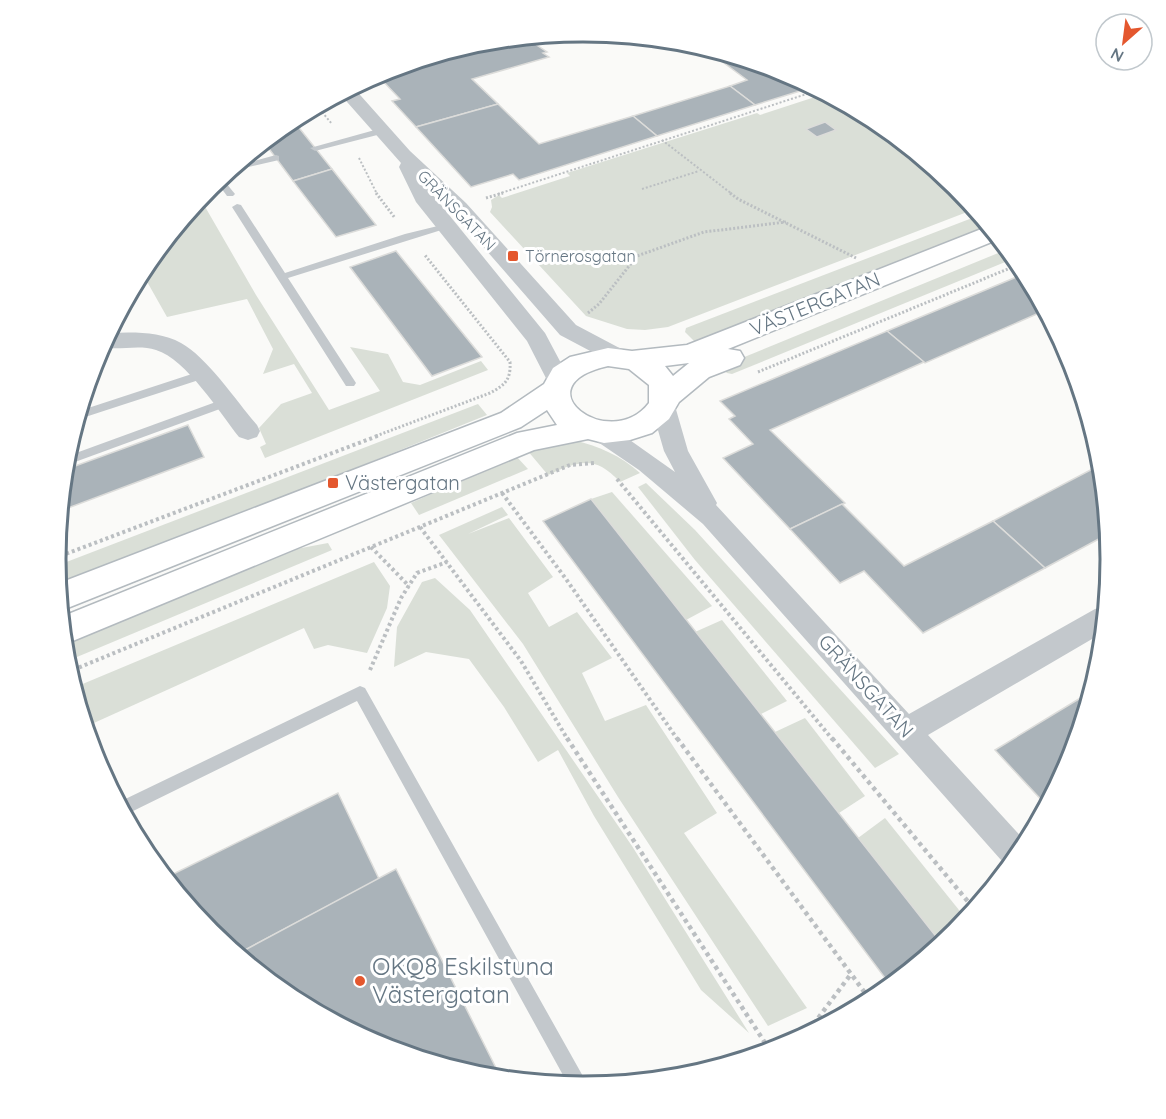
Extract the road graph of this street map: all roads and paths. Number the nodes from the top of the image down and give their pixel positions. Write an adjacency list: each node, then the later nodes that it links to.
1 (808, 93): 4 (path)
2 (352, 96): 3 (street, GRÄNSGATAN)
3 (382, 131): 5 (lane); 6 (street, GRÄNSGATAN)
4 (662, 140): 9 (path); 13 (path)
5 (315, 148)
6 (403, 155): 16 (street, GRÄNSGATAN); 24 (street, GRÄNSGATAN)
7 (276, 158): 8 (lane)
8 (248, 165)
9 (699, 171): 11 (path); 15 (path)
10 (225, 186): 12 (lane)
11 (642, 189)
12 (230, 194)
13 (482, 199)
14 (237, 207): 21 (lane)
15 (786, 222): 19 (path); 22 (path)
16 (446, 227): 21 (lane); 28 (street, GRÄNSGATAN)
17 (986, 235): 24 (street, VÄSTERGATAN)
18 (998, 249): 30 (street, VÄSTERGATAN)
19 (856, 259)
20 (1010, 268): 26 (path)
21 (282, 277): 27 (lane)
22 (580, 319)
23 (114, 341): 25 (street)
24 (625, 358): 28 (street); 30 (street)
25 (201, 375): 31 (street); 32 (lane)
26 (752, 375)
27 (350, 382)
28 (556, 386): 33 (street); 45 (street)
29 (490, 393): 42 (path)
30 (664, 402): 33 (street); 39 (street, GRÄNSGATAN)
31 (224, 403): 34 (street); 35 (lane)
32 (87, 413)
33 (594, 430): 39 (street, GRÄNSGATAN); 47 (street)
34 (248, 431)
35 (75, 458)
36 (600, 464): 38 (path)
37 (612, 473): 53 (path)
38 (502, 493): 40 (path); 54 (path)
39 (712, 517): 50 (street, GRÄNSGATAN)
40 (420, 527): 41 (path); 43 (path)
41 (371, 547): 44 (path); 48 (path)
42 (66, 554)
43 (447, 562): 44 (path); 57 (path)
44 (409, 586): 49 (path)
45 (67, 595)
46 (1096, 622): 50 (street)
47 (70, 628)
48 (77, 668)
49 (360, 692): 51 (lane); 58 (lane)
50 (907, 731): 52 (street, GRÄNSGATAN)
51 (128, 805)
52 (1011, 849)
53 (970, 904)
54 (851, 974): 55 (path); 56 (path)
55 (865, 993)
56 (815, 1022)
57 (766, 1044)
58 (574, 1077)

